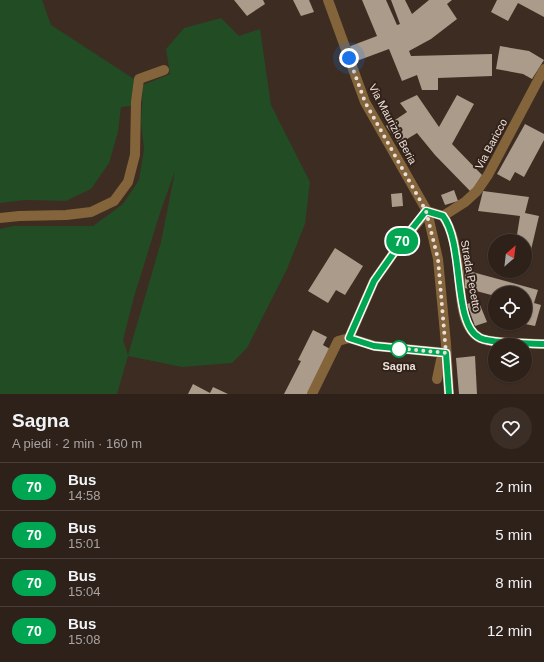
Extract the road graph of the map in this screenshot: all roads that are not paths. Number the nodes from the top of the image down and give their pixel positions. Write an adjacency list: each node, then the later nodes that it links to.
1 (328, 0): 4 (street, Via Maurizio Beria)
2 (544, 69): 5 (street, Via Baricco)
3 (164, 70): 6 (street)
4 (426, 211): 5 (street); 7 (street); 9 (street, Via Maurizio Beria)
5 (443, 216): 8 (street, Strada Pecetto)
6 (0, 218)
7 (349, 338): 9 (street); 11 (street)
8 (544, 344)
9 (446, 353): 10 (street); 12 (street, Via Maurizio Beria)
10 (437, 379)
11 (312, 394)
12 (449, 394)

